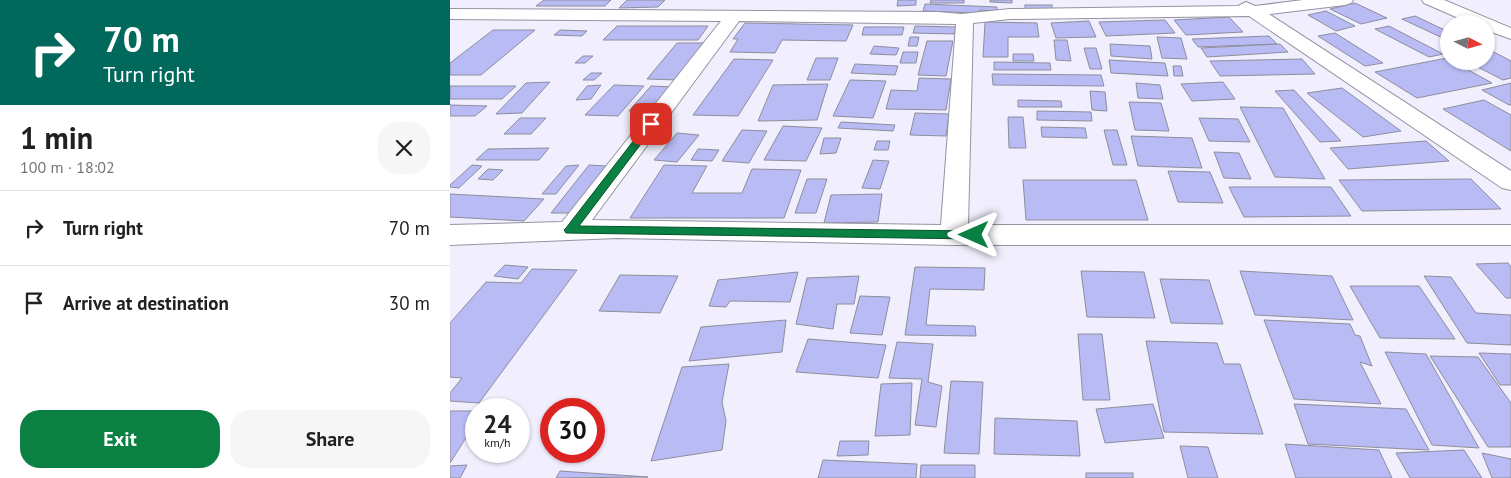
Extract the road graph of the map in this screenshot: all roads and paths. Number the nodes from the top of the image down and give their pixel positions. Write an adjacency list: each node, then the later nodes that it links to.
1 (470, 0): 7 (street)
2 (1234, 0): 6 (street)
3 (1345, 0): 6 (street)
4 (1430, 0): 11 (street)
5 (1453, 0): 10 (street)
6 (1251, 11): 9 (street); 12 (street)
7 (450, 14): 8 (street)
8 (733, 17): 9 (street); 13 (street)
9 (961, 19): 15 (street)
10 (1511, 23)
11 (1511, 34)
12 (1511, 182)
13 (570, 230): 14 (street); 15 (street)
14 (450, 235)
15 (954, 235): 16 (street)
16 (1511, 235)

